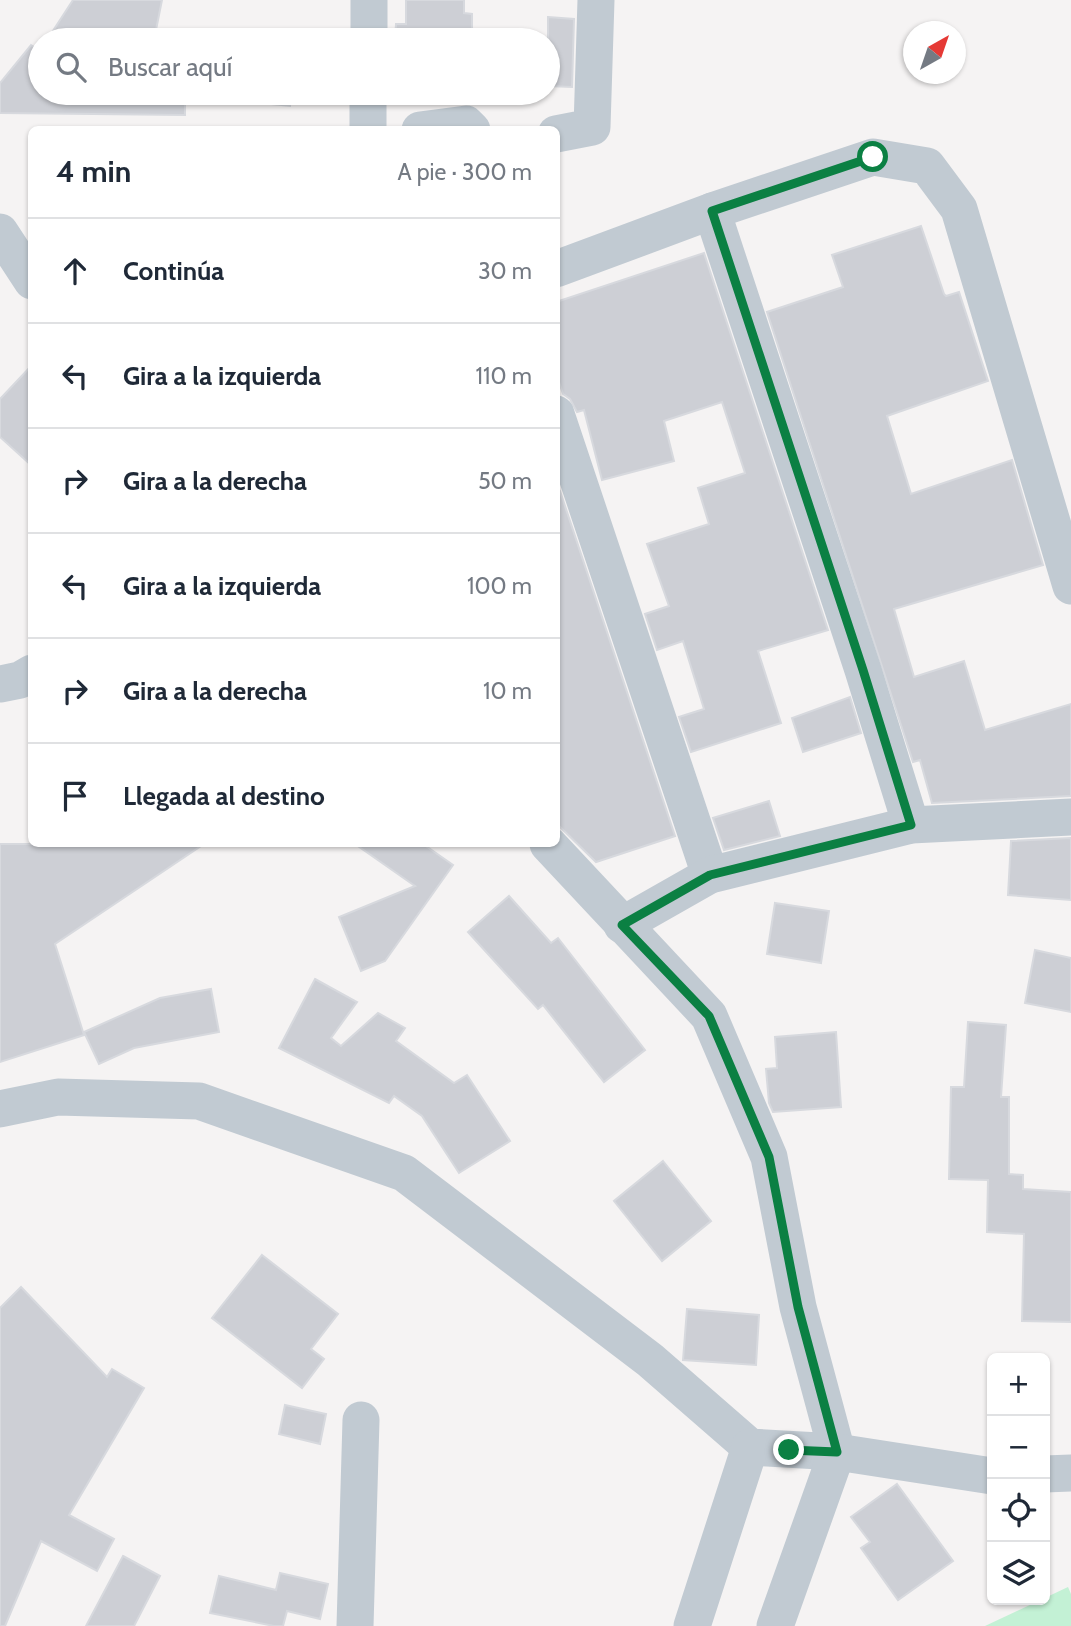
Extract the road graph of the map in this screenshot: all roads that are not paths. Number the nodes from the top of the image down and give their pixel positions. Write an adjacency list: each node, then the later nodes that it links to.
1 (369, 0): 3 (street)
2 (596, 0): 8 (street)
3 (369, 28)
4 (368, 105): 5 (street)
5 (368, 126)
6 (451, 126): 7 (street)
7 (468, 126)
8 (560, 133)
9 (712, 211): 11 (street); 14 (street); 18 (street)
10 (0, 232): 12 (street)
11 (560, 268)
12 (28, 275)
13 (560, 427): 20 (street)
14 (1071, 586)
15 (28, 675): 16 (street)
16 (0, 684)
17 (1071, 817): 18 (street)
18 (911, 825): 20 (street)
19 (551, 847): 21 (street)
20 (710, 875): 21 (street)
21 (622, 925): 25 (street)
22 (0, 1109): 24 (street)
23 (361, 1420): 29 (street)
24 (750, 1447): 25 (street); 30 (street)
25 (837, 1452): 28 (street); 31 (street)
26 (1071, 1473): 27 (street)
27 (1050, 1474)
28 (987, 1475)
29 (355, 1626)
30 (692, 1626)
31 (775, 1626)

